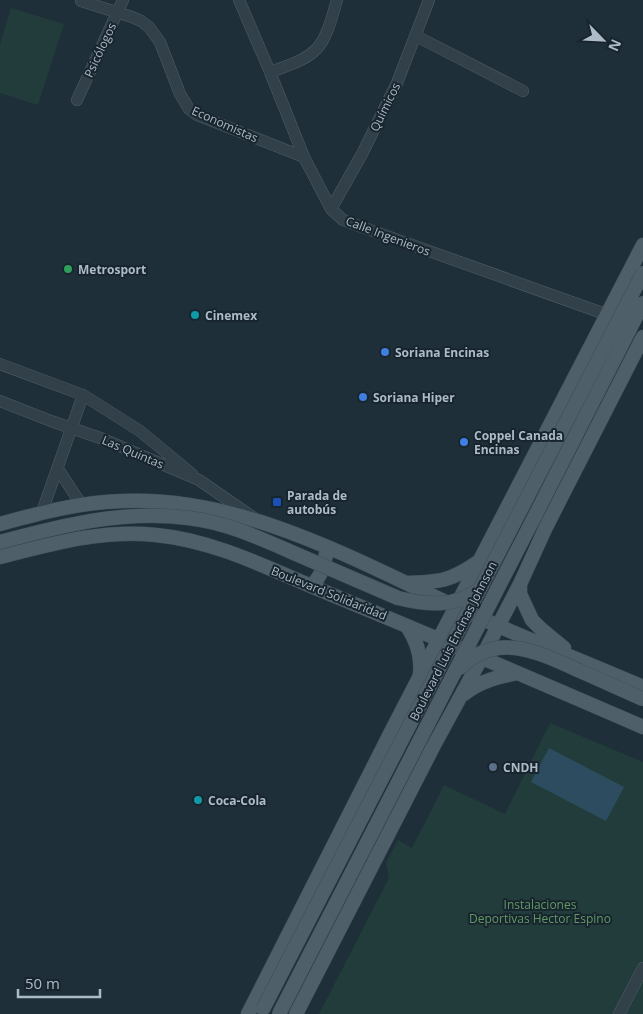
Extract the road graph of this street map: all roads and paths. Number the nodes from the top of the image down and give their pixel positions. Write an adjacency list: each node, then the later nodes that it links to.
1 (123, 0): 6 (street, Psicólogos)
2 (239, 0): 8 (street, Calle Ingenieros)
3 (429, 0): 7 (street, Químicos)
4 (80, 1): 6 (street, Economistas)
5 (336, 1): 8 (street)
6 (118, 12): 10 (street, Psicólogos); 11 (street, Economistas)
7 (416, 36): 9 (street); 12 (street, Químicos)
8 (270, 72): 11 (street, Calle Ingenieros)
9 (524, 91)
10 (77, 100)
11 (304, 157): 12 (street, Calle Ingenieros)
12 (331, 209): 16 (street, Calle Ingenieros)
13 (643, 245): 16 (main road)
14 (643, 273): 48 (main road, Boulevard Luis Encinas Johnson, bridge)
15 (643, 303): 25 (main road, Boulevard Luis Encinas Johnson, bridge)
16 (608, 315): 32 (main road)
17 (643, 337): 34 (main road)
18 (0, 364): 19 (street)
19 (84, 395): 21 (street); 23 (street)
20 (0, 401): 21 (street, Las Quintas)
21 (70, 428): 22 (street); 23 (street, Las Quintas)
22 (58, 469): 24 (street); 26 (street)
23 (199, 480): 27 (street, Las Quintas)
24 (81, 504): 26 (main road); 27 (main road)
25 (539, 508): 29 (main road, bridge); 52 (main road, Boulevard Luis Encinas Johnson, bridge)
26 (42, 512): 28 (main road)
27 (257, 521): 30 (main road)
28 (0, 524)
29 (0, 542)
30 (327, 547): 33 (main road); 35 (main road)
31 (0, 557): 35 (main road, Boulevard Solidaridad)
32 (481, 560): 33 (main road); 36 (main road)
33 (404, 583): 36 (main road)
34 (520, 584): 37 (main road); 41 (main road)
35 (311, 586): 38 (main road, Boulevard Solidaridad)
36 (456, 606): 37 (main road); 39 (main road)
37 (499, 625): 40 (main road); 41 (main road)
38 (407, 626): 39 (main road, Boulevard Solidaridad); 43 (main road)
39 (439, 639): 40 (main road, Boulevard Solidaridad); 43 (main road)
40 (482, 658): 42 (main road, Boulevard Solidaridad); 45 (main road)
41 (583, 661): 44 (main road)
42 (517, 673): 45 (main road); 47 (main road, Boulevard Solidaridad)
43 (419, 678): 51 (main road)
44 (643, 687)
45 (460, 698): 53 (main road)
46 (643, 699): 48 (main road, bridge)
47 (643, 727)
48 (398, 747): 50 (main road, Boulevard Luis Encinas Johnson, bridge)
49 (643, 968): 54 (street)
50 (262, 1011)
51 (248, 1014)
52 (279, 1014)
53 (296, 1014)
54 (619, 1014)

